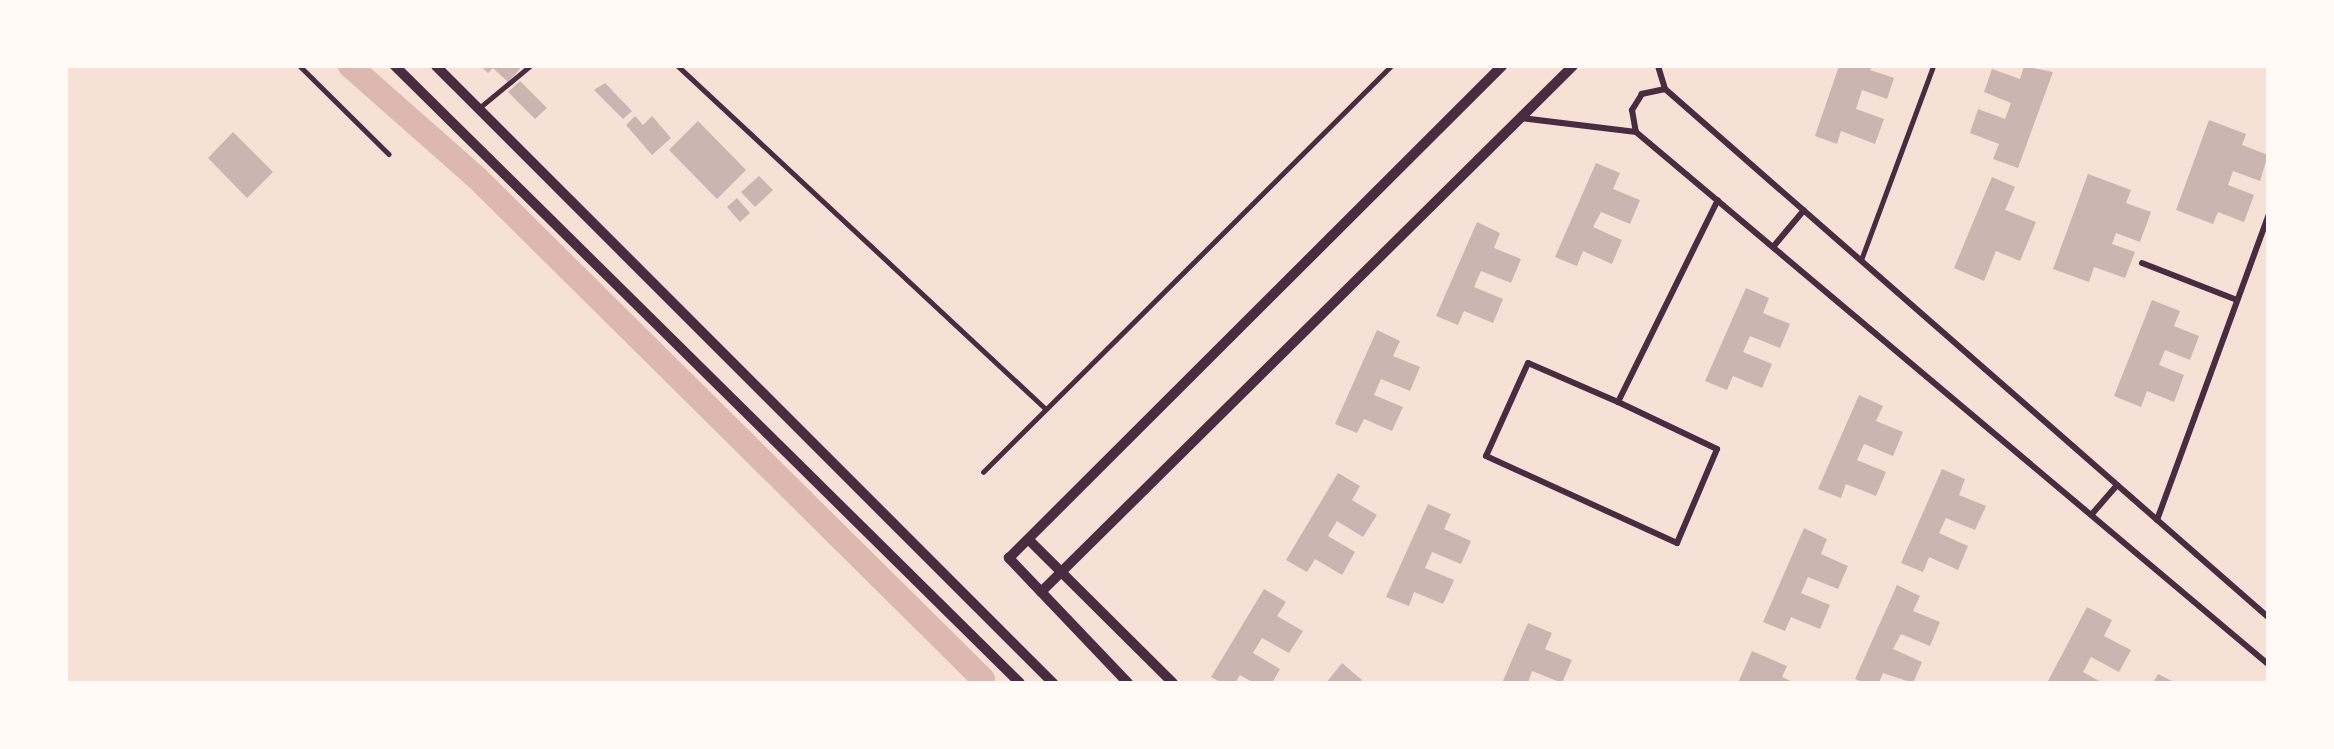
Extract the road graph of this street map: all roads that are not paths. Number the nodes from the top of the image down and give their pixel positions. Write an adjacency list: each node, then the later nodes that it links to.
1 (300, 66): 15 (lane)
2 (395, 66): 34 (street)
3 (436, 66): 12 (street)
4 (530, 66): 12 (lane)
5 (678, 66): 24 (lane)
6 (1391, 66): 24 (lane)
7 (1502, 66): 29 (street)
8 (1573, 66): 13 (street)
9 (1658, 66): 11 (street)
10 (1933, 66): 20 (lane)
11 (1665, 89): 14 (street); 17 (street)
12 (478, 108): 35 (street)
13 (1520, 118): 14 (street); 30 (street)
14 (1636, 132): 16 (street)
15 (389, 154)
16 (1718, 200): 19 (street); 23 (street)
17 (1804, 210): 19 (street); 20 (street)
18 (2268, 216): 22 (street)
19 (1773, 247): 27 (street)
20 (1861, 260): 26 (street)
21 (2142, 263): 22 (street)
22 (2237, 300): 28 (street)
23 (1618, 402): 23 (street)
24 (1046, 409): 25 (lane)
25 (983, 472)
26 (2117, 485): 27 (street); 28 (street)
27 (2092, 514): 33 (street)
28 (2157, 520): 32 (street)
29 (1029, 540): 30 (street); 31 (street)
30 (1059, 572): 31 (street); 37 (street)
31 (1041, 592): 36 (street)
32 (2268, 617)
33 (2268, 664)
34 (1020, 683)
35 (1053, 683)
36 (1128, 683)
37 (1173, 683)

